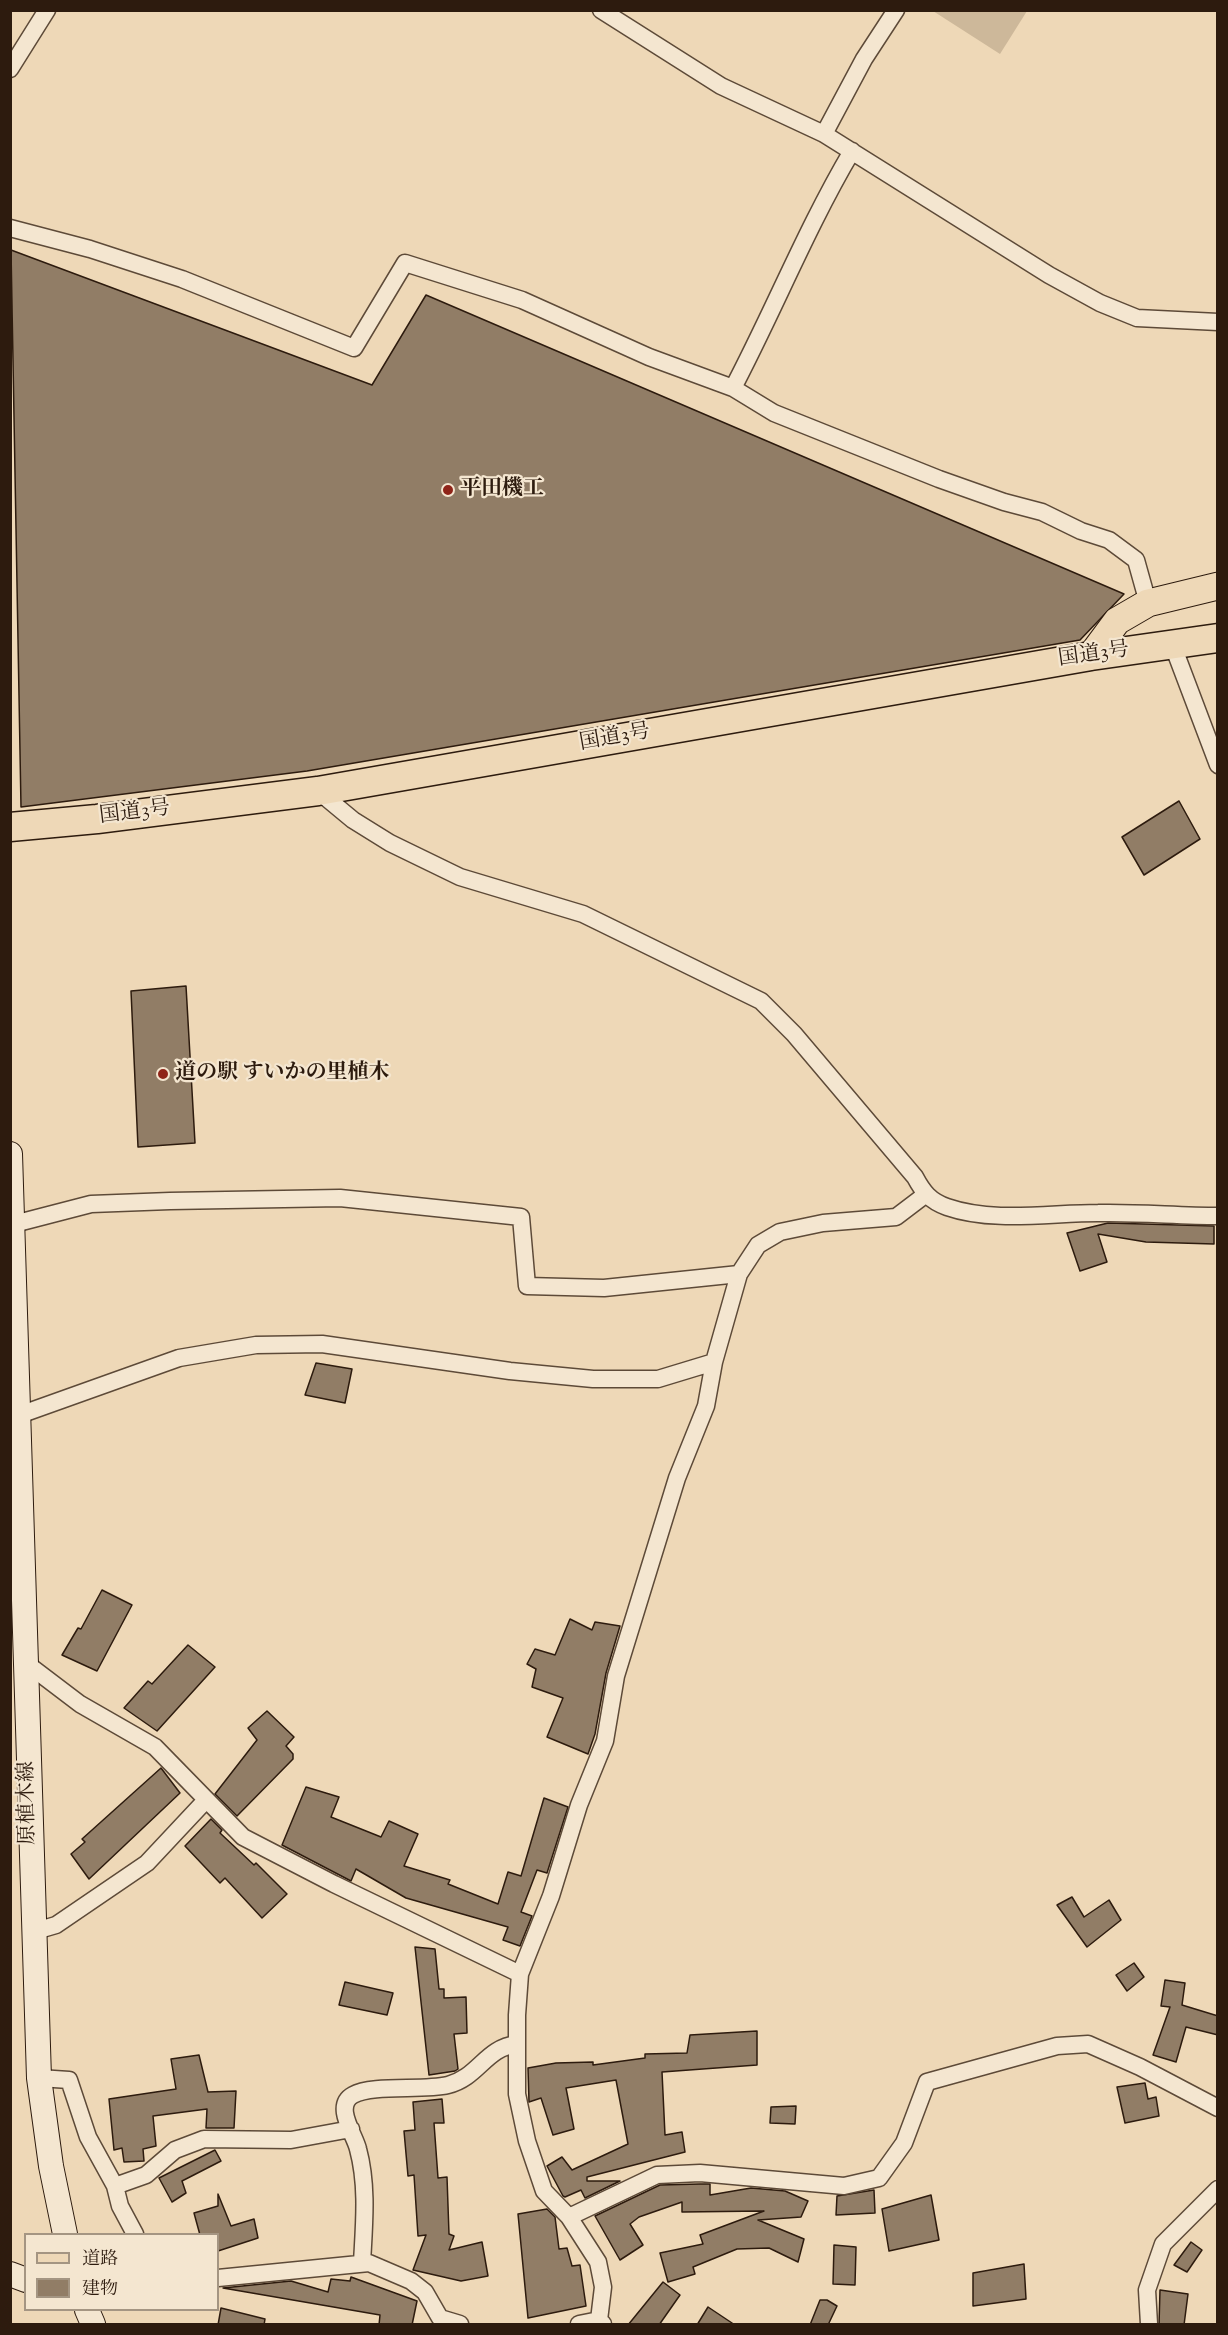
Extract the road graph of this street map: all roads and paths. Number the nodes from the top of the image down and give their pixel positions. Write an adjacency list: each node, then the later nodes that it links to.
1 (46, 10): 4 (street)
2 (601, 10): 5 (street)
3 (896, 10): 5 (street)
4 (10, 69)
5 (824, 134): 6 (street)
6 (852, 151): 8 (street); 9 (street)
7 (10, 228): 9 (street)
8 (1218, 322)
9 (733, 388): 11 (street)
10 (1218, 586): 11 (main road)
11 (1148, 603): 14 (main road)
12 (1218, 638): 13 (highway, 国道3号)
13 (1173, 646): 14 (highway, 国道3号); 15 (street)
14 (1091, 656): 16 (highway, 国道3号)
15 (1218, 765)
16 (318, 791): 17 (highway, 国道3号); 19 (street)
17 (10, 827)
18 (10, 1154): 21 (main road, 原植木線)
19 (925, 1195): 20 (street); 22 (street)
20 (1218, 1216)
21 (12, 1225): 22 (street); 24 (main road, 原植木線)
22 (739, 1274): 23 (street)
23 (714, 1362): 24 (street); 29 (street)
24 (14, 1417): 25 (main road, 原植木線)
25 (17, 1621): 26 (main road, 原植木線)
26 (26, 1663): 27 (street); 28 (main road, 原植木線)
27 (206, 1800): 28 (street); 29 (street)
28 (32, 1932): 31 (main road, 原植木線)
29 (520, 1974): 30 (street)
30 (517, 2044): 33 (street); 36 (street)
31 (39, 2078): 34 (street); 37 (main road, 原植木線)
32 (1218, 2108): 36 (street)
33 (351, 2129): 34 (street); 39 (street)
34 (115, 2186): 38 (street)
35 (1218, 2189): 47 (street)
36 (569, 2217): 43 (street)
37 (65, 2233)
38 (134, 2233)
39 (362, 2263): 40 (street); 42 (street)
40 (219, 2278)
41 (87, 2311): 44 (main road)
42 (436, 2321): 45 (street)
43 (601, 2322): 46 (street)
44 (93, 2325)
45 (460, 2325)
46 (579, 2325)
47 (1149, 2325)

